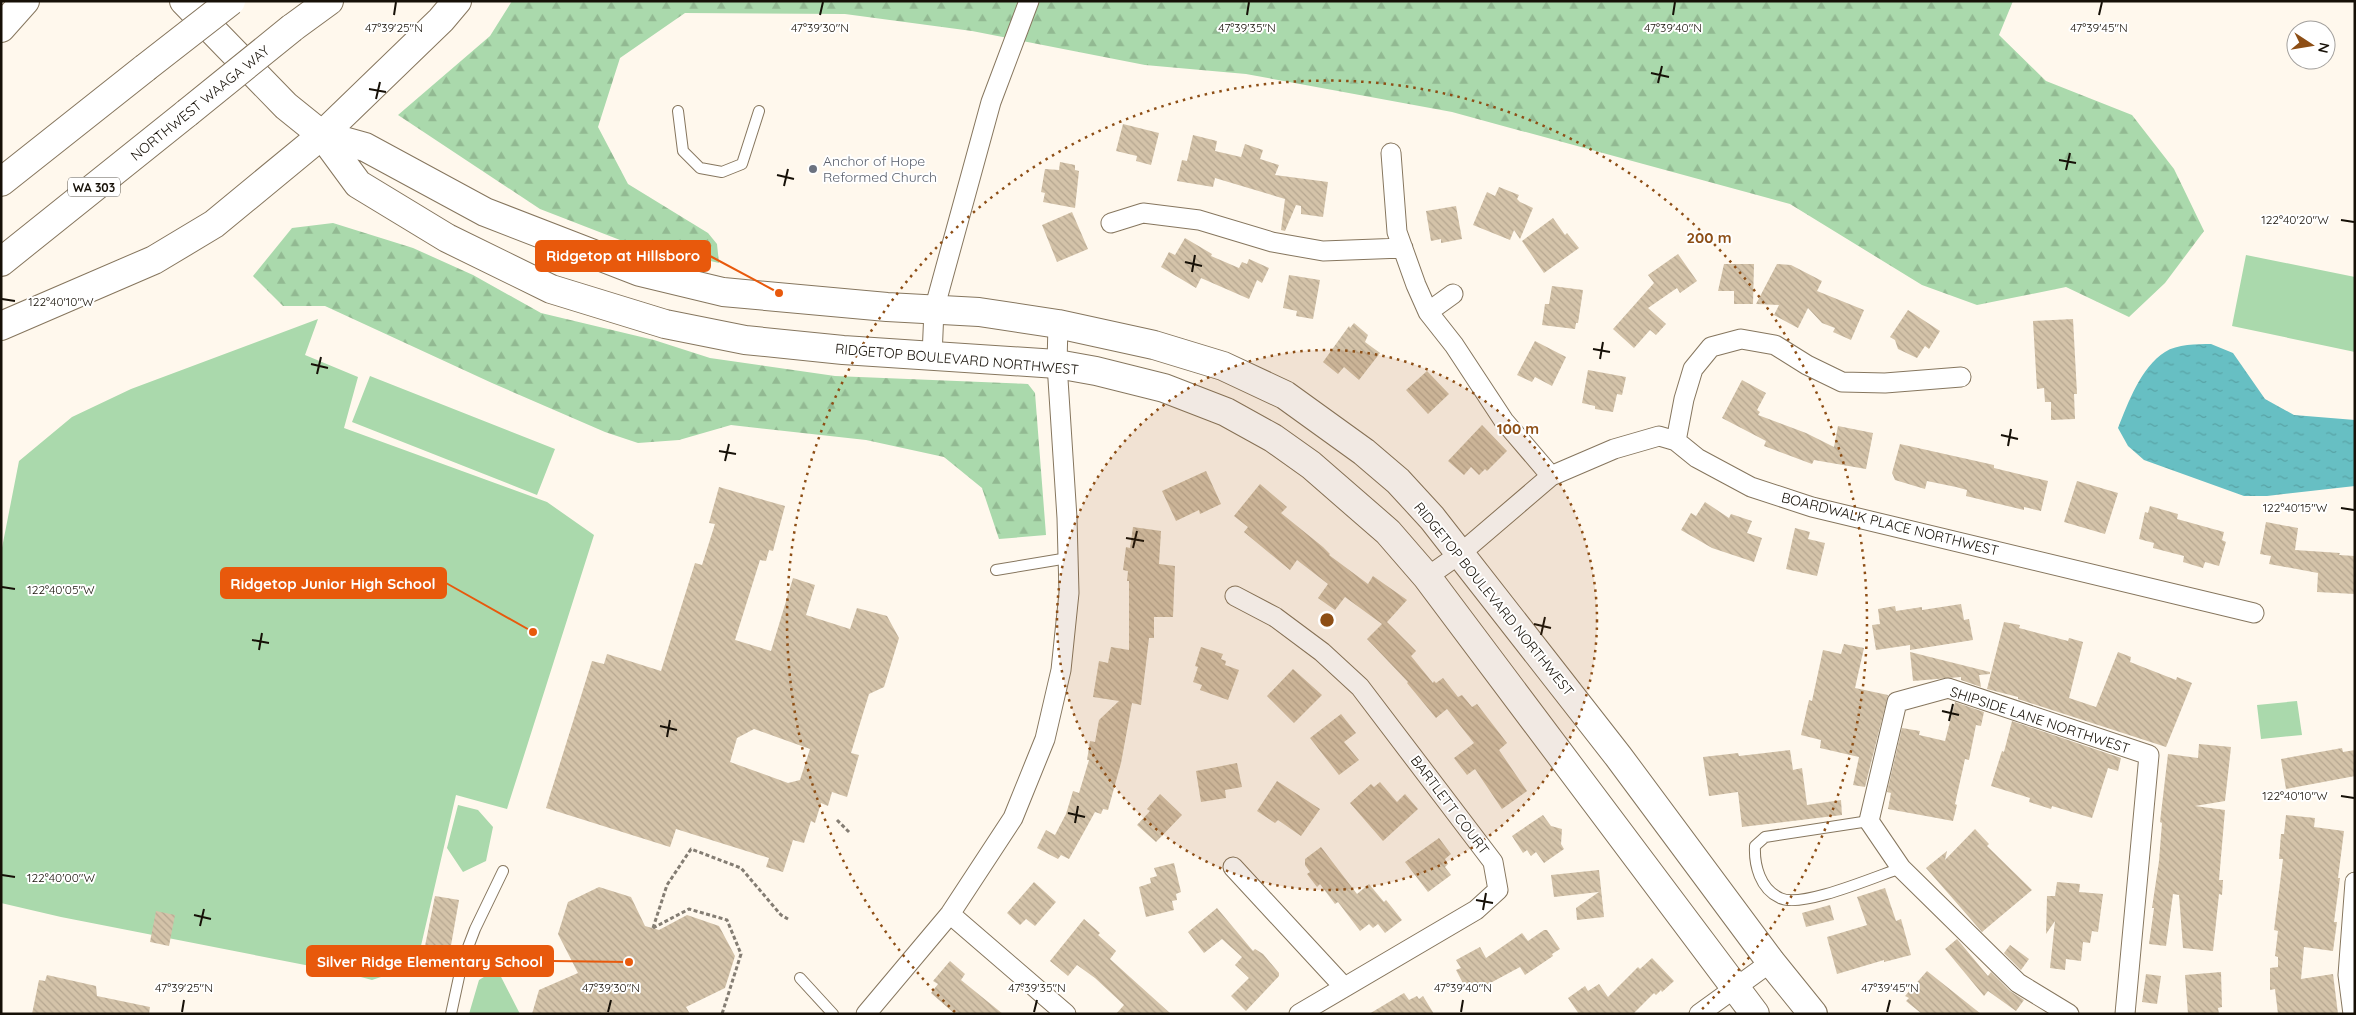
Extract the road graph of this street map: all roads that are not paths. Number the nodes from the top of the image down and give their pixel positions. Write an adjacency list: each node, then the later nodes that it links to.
1 (25, 1): 7 (main road)
2 (184, 1): 10 (main road, RIDGETOP BOULEVARD NORTHWEST)
3 (231, 1): 12 (main road, bridge)
4 (329, 1): 15 (main road, NORTHWEST WAAGA WAY / WA 303, bridge)
5 (457, 1): 10 (main road)
6 (1029, 1): 17 (street)
7 (1, 28)
8 (678, 111): 9 (lane)
9 (759, 111)
10 (322, 134): 17 (main road, RIDGETOP BOULEVARD NORTHWEST); 20 (main road); 21 (main road, RIDGETOP BOULEVARD NORTHWEST)
11 (1391, 153): 14 (street)
12 (1, 182)
13 (1111, 224): 14 (street)
14 (1403, 248): 18 (street)
15 (1, 262)
16 (1453, 294): 18 (street)
17 (934, 310): 19 (main road, RIDGETOP BOULEVARD NORTHWEST); 21 (street)
18 (1428, 312): 25 (street)
19 (1058, 324): 22 (street); 26 (main road, RIDGETOP BOULEVARD NORTHWEST)
20 (1, 326)
21 (932, 356): 22 (main road, RIDGETOP BOULEVARD NORTHWEST)
22 (1057, 364): 27 (street); 29 (main road, RIDGETOP BOULEVARD NORTHWEST)
23 (1961, 377): 24 (street)
24 (1676, 441): 25 (street); 31 (street, BOARDWALK PLACE NORTHWEST)
25 (1551, 476): 26 (street)
26 (1461, 553): 29 (street); 38 (main road, RIDGETOP BOULEVARD NORTHWEST)
27 (1068, 558): 28 (lane); 37 (street)
28 (996, 570)
29 (1427, 577): 41 (main road, RIDGETOP BOULEVARD NORTHWEST)
30 (1235, 596): 40 (street, BARTLETT COURT)
31 (2254, 613)
32 (1868, 821): 34 (street); 34 (lane); 51 (street, SHIPSIDE LANE NORTHWEST)
33 (1233, 867): 40 (street)
34 (1901, 868): 50 (street)
35 (504, 870): 42 (lane)
36 (2355, 882): 52 (street)
37 (950, 914): 44 (street); 45 (street)
38 (1771, 962): 41 (street); 49 (main road, RIDGETOP BOULEVARD NORTHWEST)
39 (800, 978): 43 (lane)
40 (1344, 986): 46 (street, BARTLETT COURT)
41 (1734, 988): 47 (street); 48 (main road, RIDGETOP BOULEVARD NORTHWEST)
42 (451, 1014)
43 (833, 1014)
44 (866, 1014)
45 (1066, 1014)
46 (1299, 1014)
47 (1699, 1014)
48 (1756, 1014)
49 (1813, 1014)
50 (2069, 1014)
51 (2125, 1014)
52 (2353, 1014)

